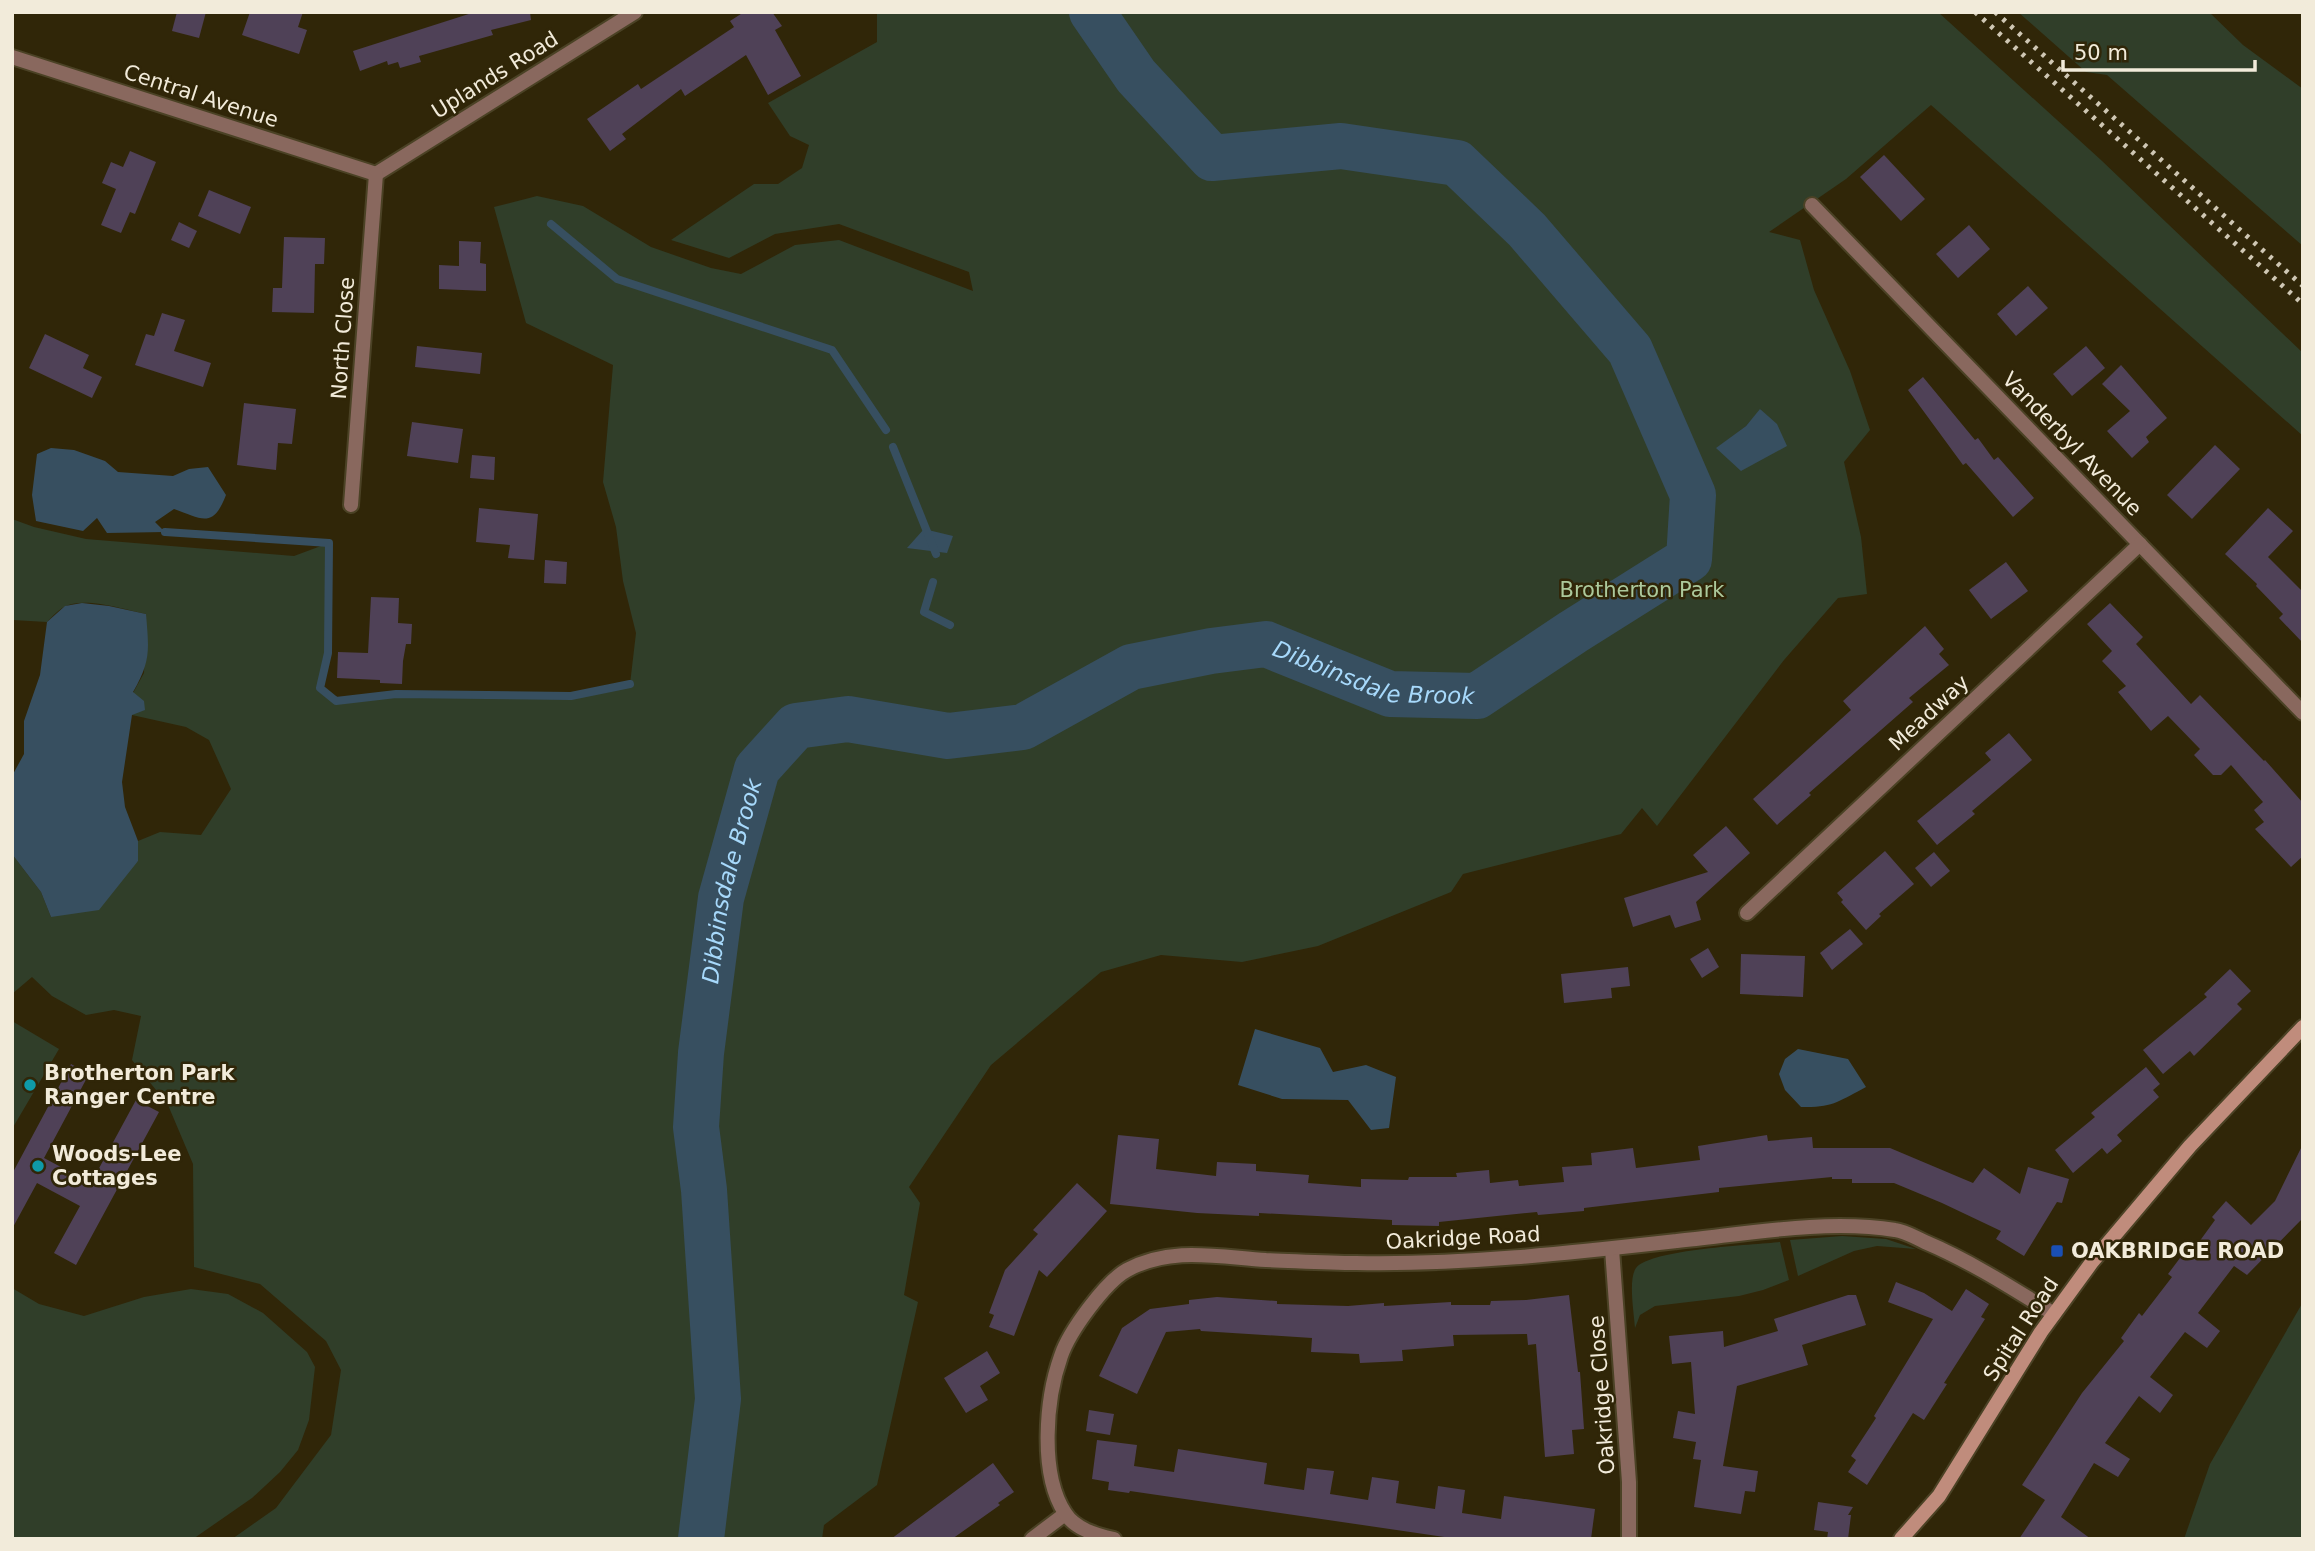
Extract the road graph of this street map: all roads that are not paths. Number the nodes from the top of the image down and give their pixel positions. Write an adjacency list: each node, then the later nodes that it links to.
1 (635, 12): 3 (street, Uplands Road)
2 (12, 57): 3 (street, Central Avenue)
3 (376, 174): 5 (street, North Close)
4 (1812, 205): 6 (street, Vanderbyl Avenue)
5 (351, 505)
6 (2140, 544): 7 (street, Vanderbyl Avenue); 8 (street, Meadway)
7 (2303, 713)
8 (1747, 913)
9 (2303, 1027): 11 (main road, Spital Road)
10 (1612, 1249): 11 (street, Oakridge Road); 12 (street, Oakridge Road); 15 (street, Oakridge Close)
11 (2054, 1314): 16 (main road, Spital Road)
12 (1065, 1514): 13 (street); 14 (street)
13 (1032, 1539)
14 (1114, 1539)
15 (1629, 1539)
16 (1901, 1539)

